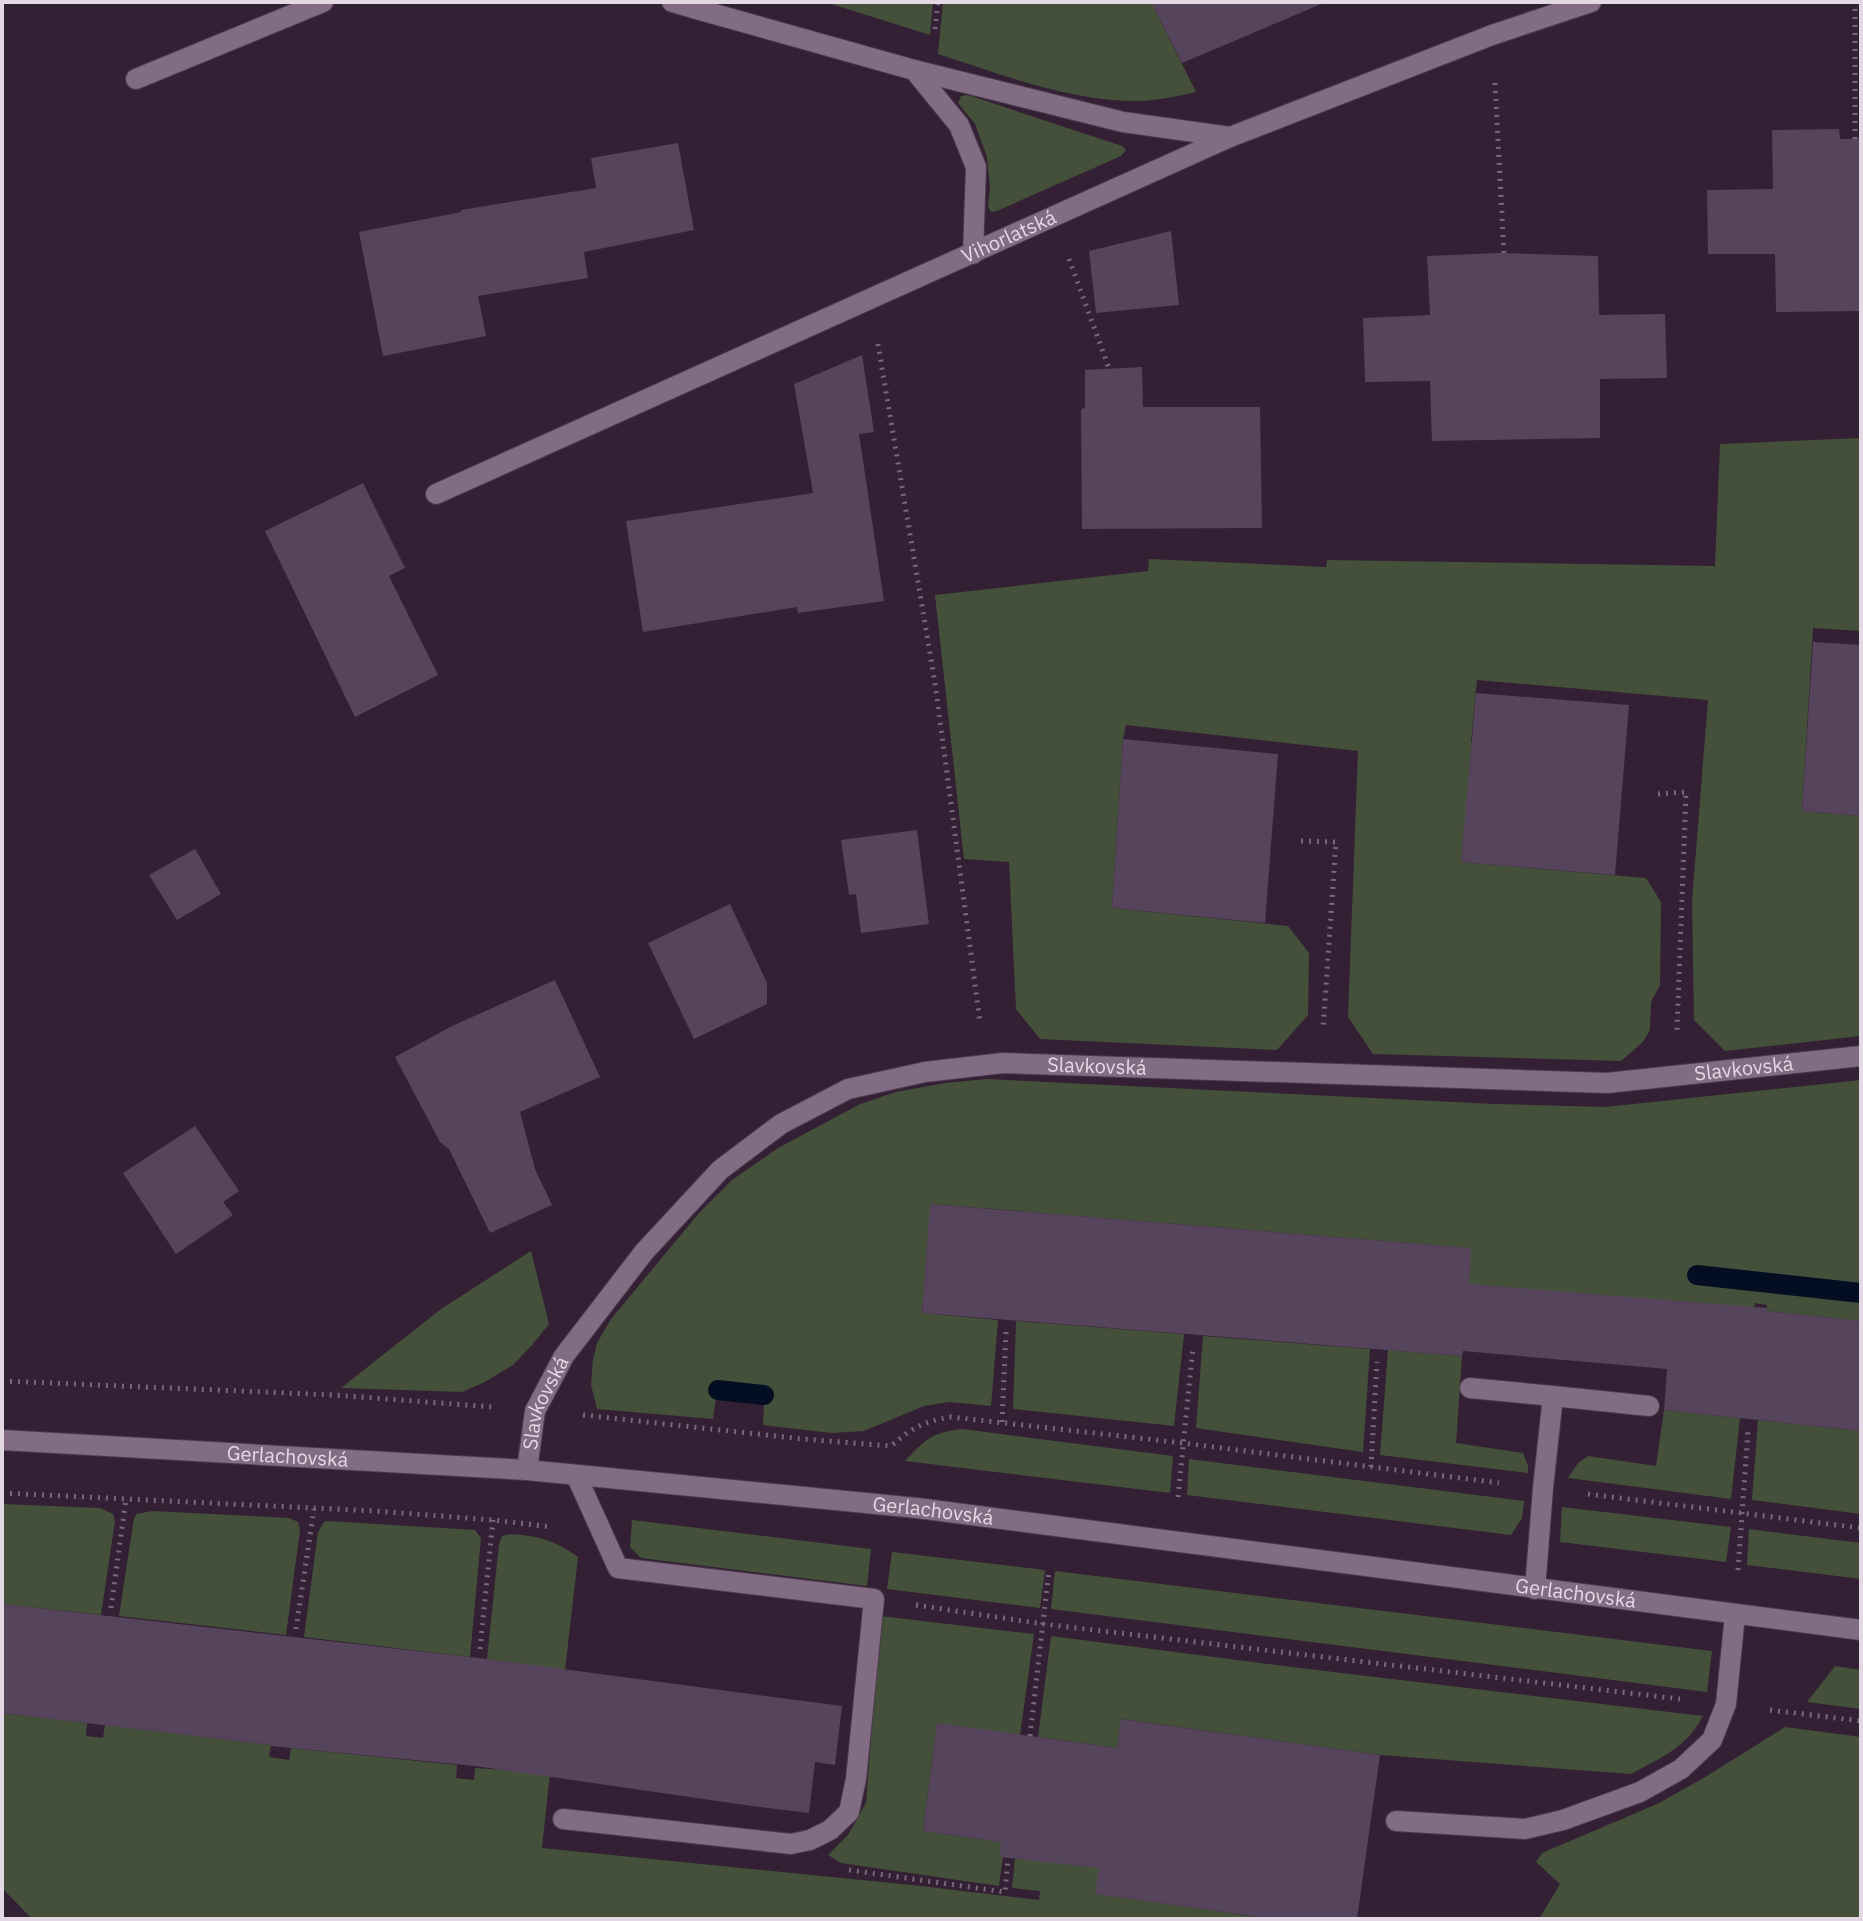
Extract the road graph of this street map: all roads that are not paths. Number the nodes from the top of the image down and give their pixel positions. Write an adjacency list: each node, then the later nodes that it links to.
1 (323, 2): 6 (street)
2 (672, 2): 4 (street)
3 (1591, 2): 7 (street, Vihorlatská)
4 (692, 5): 5 (street)
5 (914, 70): 7 (street); 8 (street)
6 (136, 79)
7 (1230, 137): 8 (street, Vihorlatská)
8 (973, 254): 9 (street, Vihorlatská)
9 (436, 494)
10 (1861, 1056): 15 (street, Slavkovská)
11 (1470, 1388): 12 (street)
12 (1553, 1396): 13 (street); 17 (street)
13 (1649, 1406)
14 (2, 1440): 15 (street, Gerlachovská)
15 (527, 1470): 16 (street, Gerlachovská)
16 (576, 1475): 17 (street, Gerlachovská); 20 (street)
17 (1535, 1589): 18 (street, Gerlachovská)
18 (1735, 1615): 19 (street, Gerlachovská); 21 (street)
19 (1861, 1630)
20 (563, 1819)
21 (1396, 1821)

